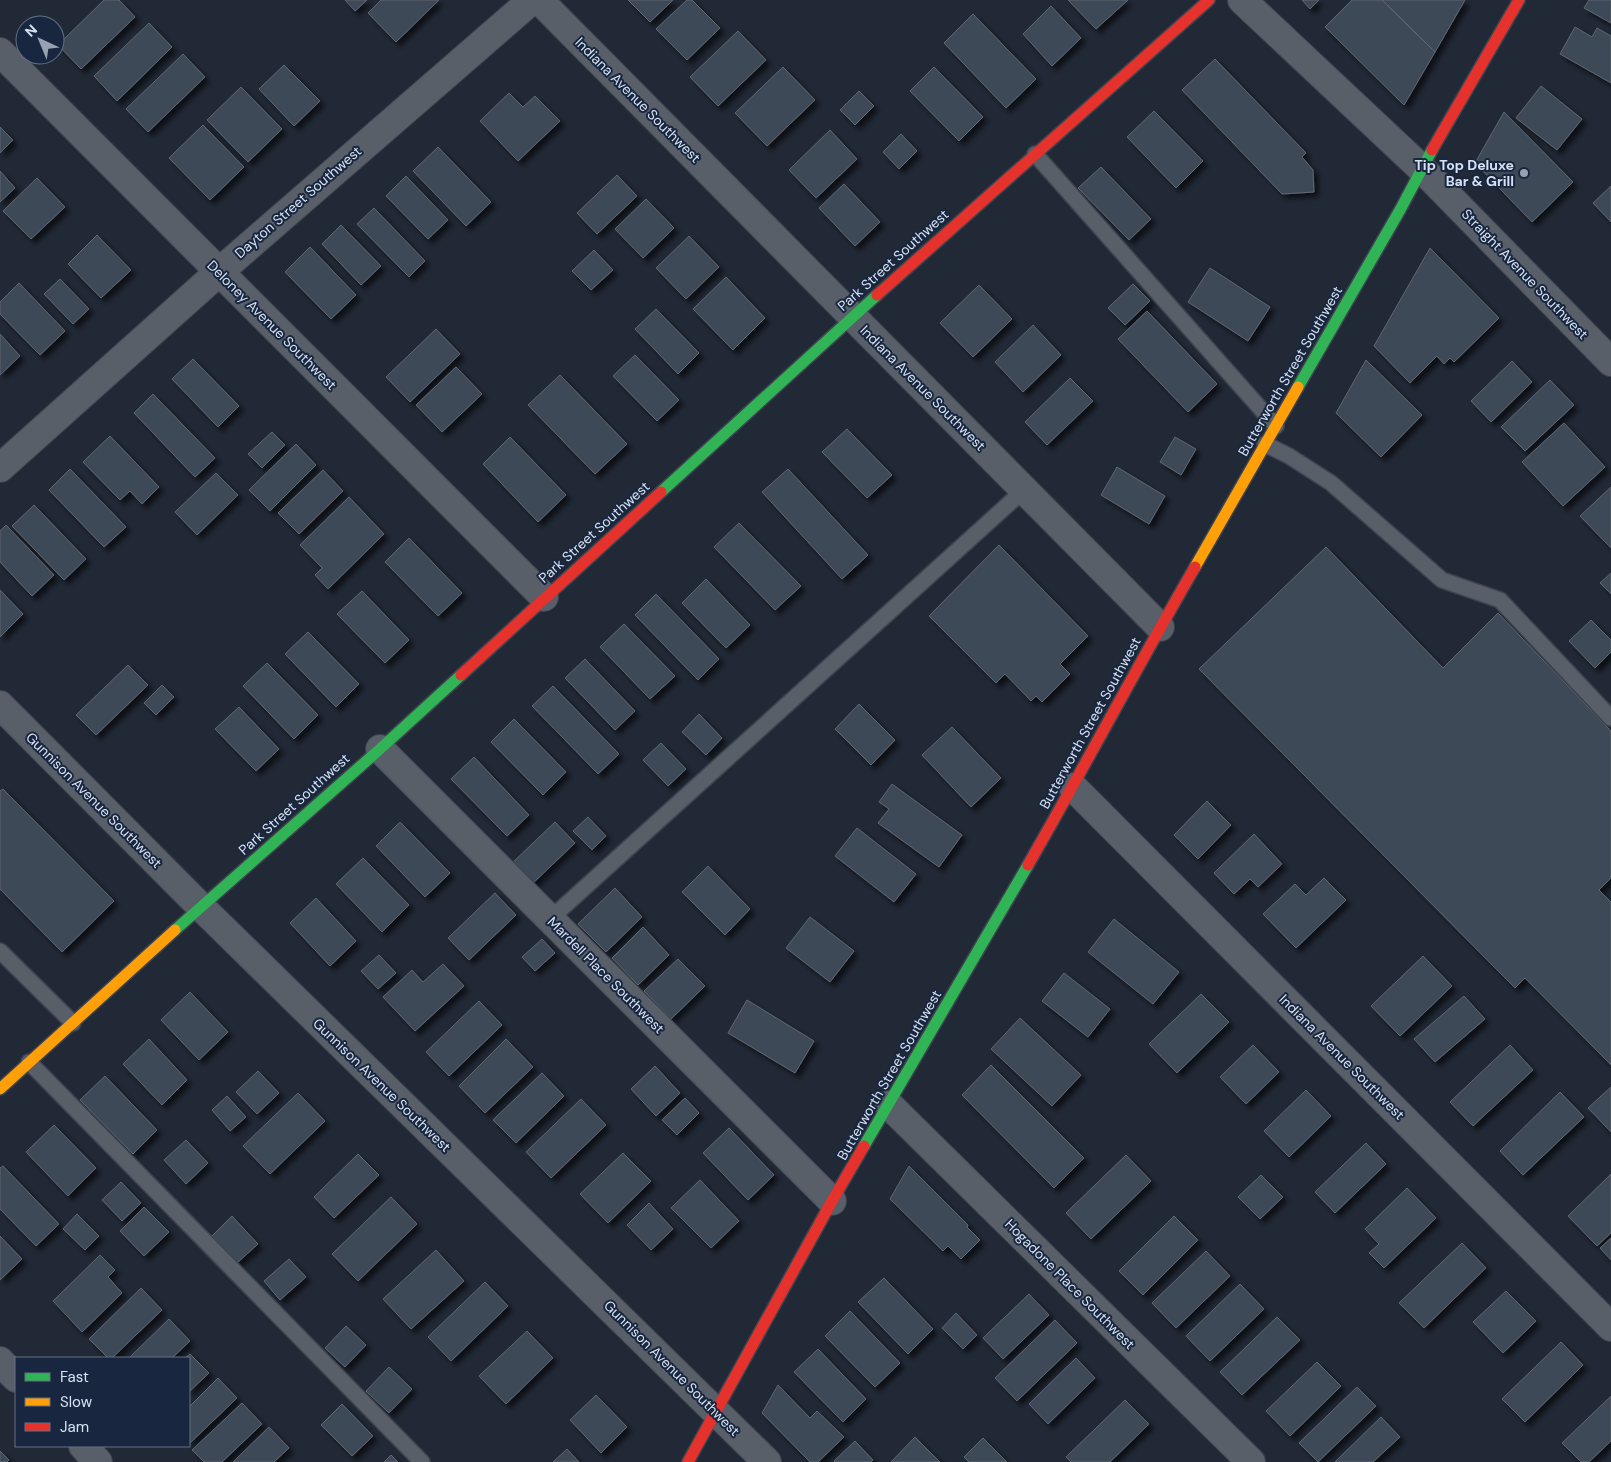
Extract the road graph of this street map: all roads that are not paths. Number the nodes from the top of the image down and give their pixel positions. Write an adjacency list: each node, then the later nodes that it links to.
1 (532, 0): 9 (street, Dayton Street Southwest)
2 (539, 0): 10 (street, Indiana Avenue Southwest)
3 (1209, 0): 7 (street, Park Street Southwest)
4 (1242, 0): 8 (street, Straight Avenue Southwest)
5 (1519, 0): 8 (street, Butterworth Street Southwest)
6 (0, 52): 9 (street, Deloney Avenue Southwest)
7 (1035, 154): 10 (street, Park Street Southwest); 12 (lane)
8 (1423, 170): 11 (street, Straight Avenue Southwest); 12 (street, Butterworth Street Southwest)
9 (219, 272): 14 (street, Dayton Street Southwest); 16 (street, Deloney Avenue Southwest)
10 (852, 317): 15 (street, Indiana Avenue Southwest); 16 (street, Park Street Southwest)
11 (1607, 351)
12 (1276, 426): 13 (street, Butterworth Street Southwest)
13 (1265, 444): 17 (street, Butterworth Street Southwest); 19 (lane)
14 (0, 468)
15 (1024, 490): 17 (street, Indiana Avenue Southwest); 23 (lane)
16 (544, 597): 20 (street, Park Street Southwest)
17 (1160, 627): 21 (street, Butterworth Street Southwest)
18 (0, 705): 22 (street, Gunnison Avenue Southwest)
19 (1611, 718)
20 (380, 749): 22 (street, Park Street Southwest); 23 (street, Mardell Place Southwest)
21 (1073, 787): 28 (street, Butterworth Street Southwest); 30 (street, Indiana Avenue Southwest)
22 (201, 907): 25 (street, Park Street Southwest); 33 (street, Gunnison Avenue Southwest)
23 (550, 919): 29 (street, Mardell Place Southwest)
24 (0, 951): 25 (lane)
25 (73, 1023): 26 (street, Park Street Southwest)
26 (30, 1062): 27 (street, Park Street Southwest); 36 (lane)
27 (0, 1089)
28 (888, 1105): 29 (street, Butterworth Street Southwest); 39 (street, Hogadone Place Southwest)
29 (832, 1201): 33 (street, Butterworth Street Southwest)
30 (1611, 1327)
31 (0, 1361): 32 (street)
32 (15, 1377)
33 (716, 1411): 37 (street, Butterworth Street Southwest); 38 (street, Gunnison Avenue Southwest)
34 (83, 1447): 35 (street)
35 (98, 1462)
36 (422, 1462)
37 (688, 1462)
38 (767, 1462)
39 (1250, 1462)

